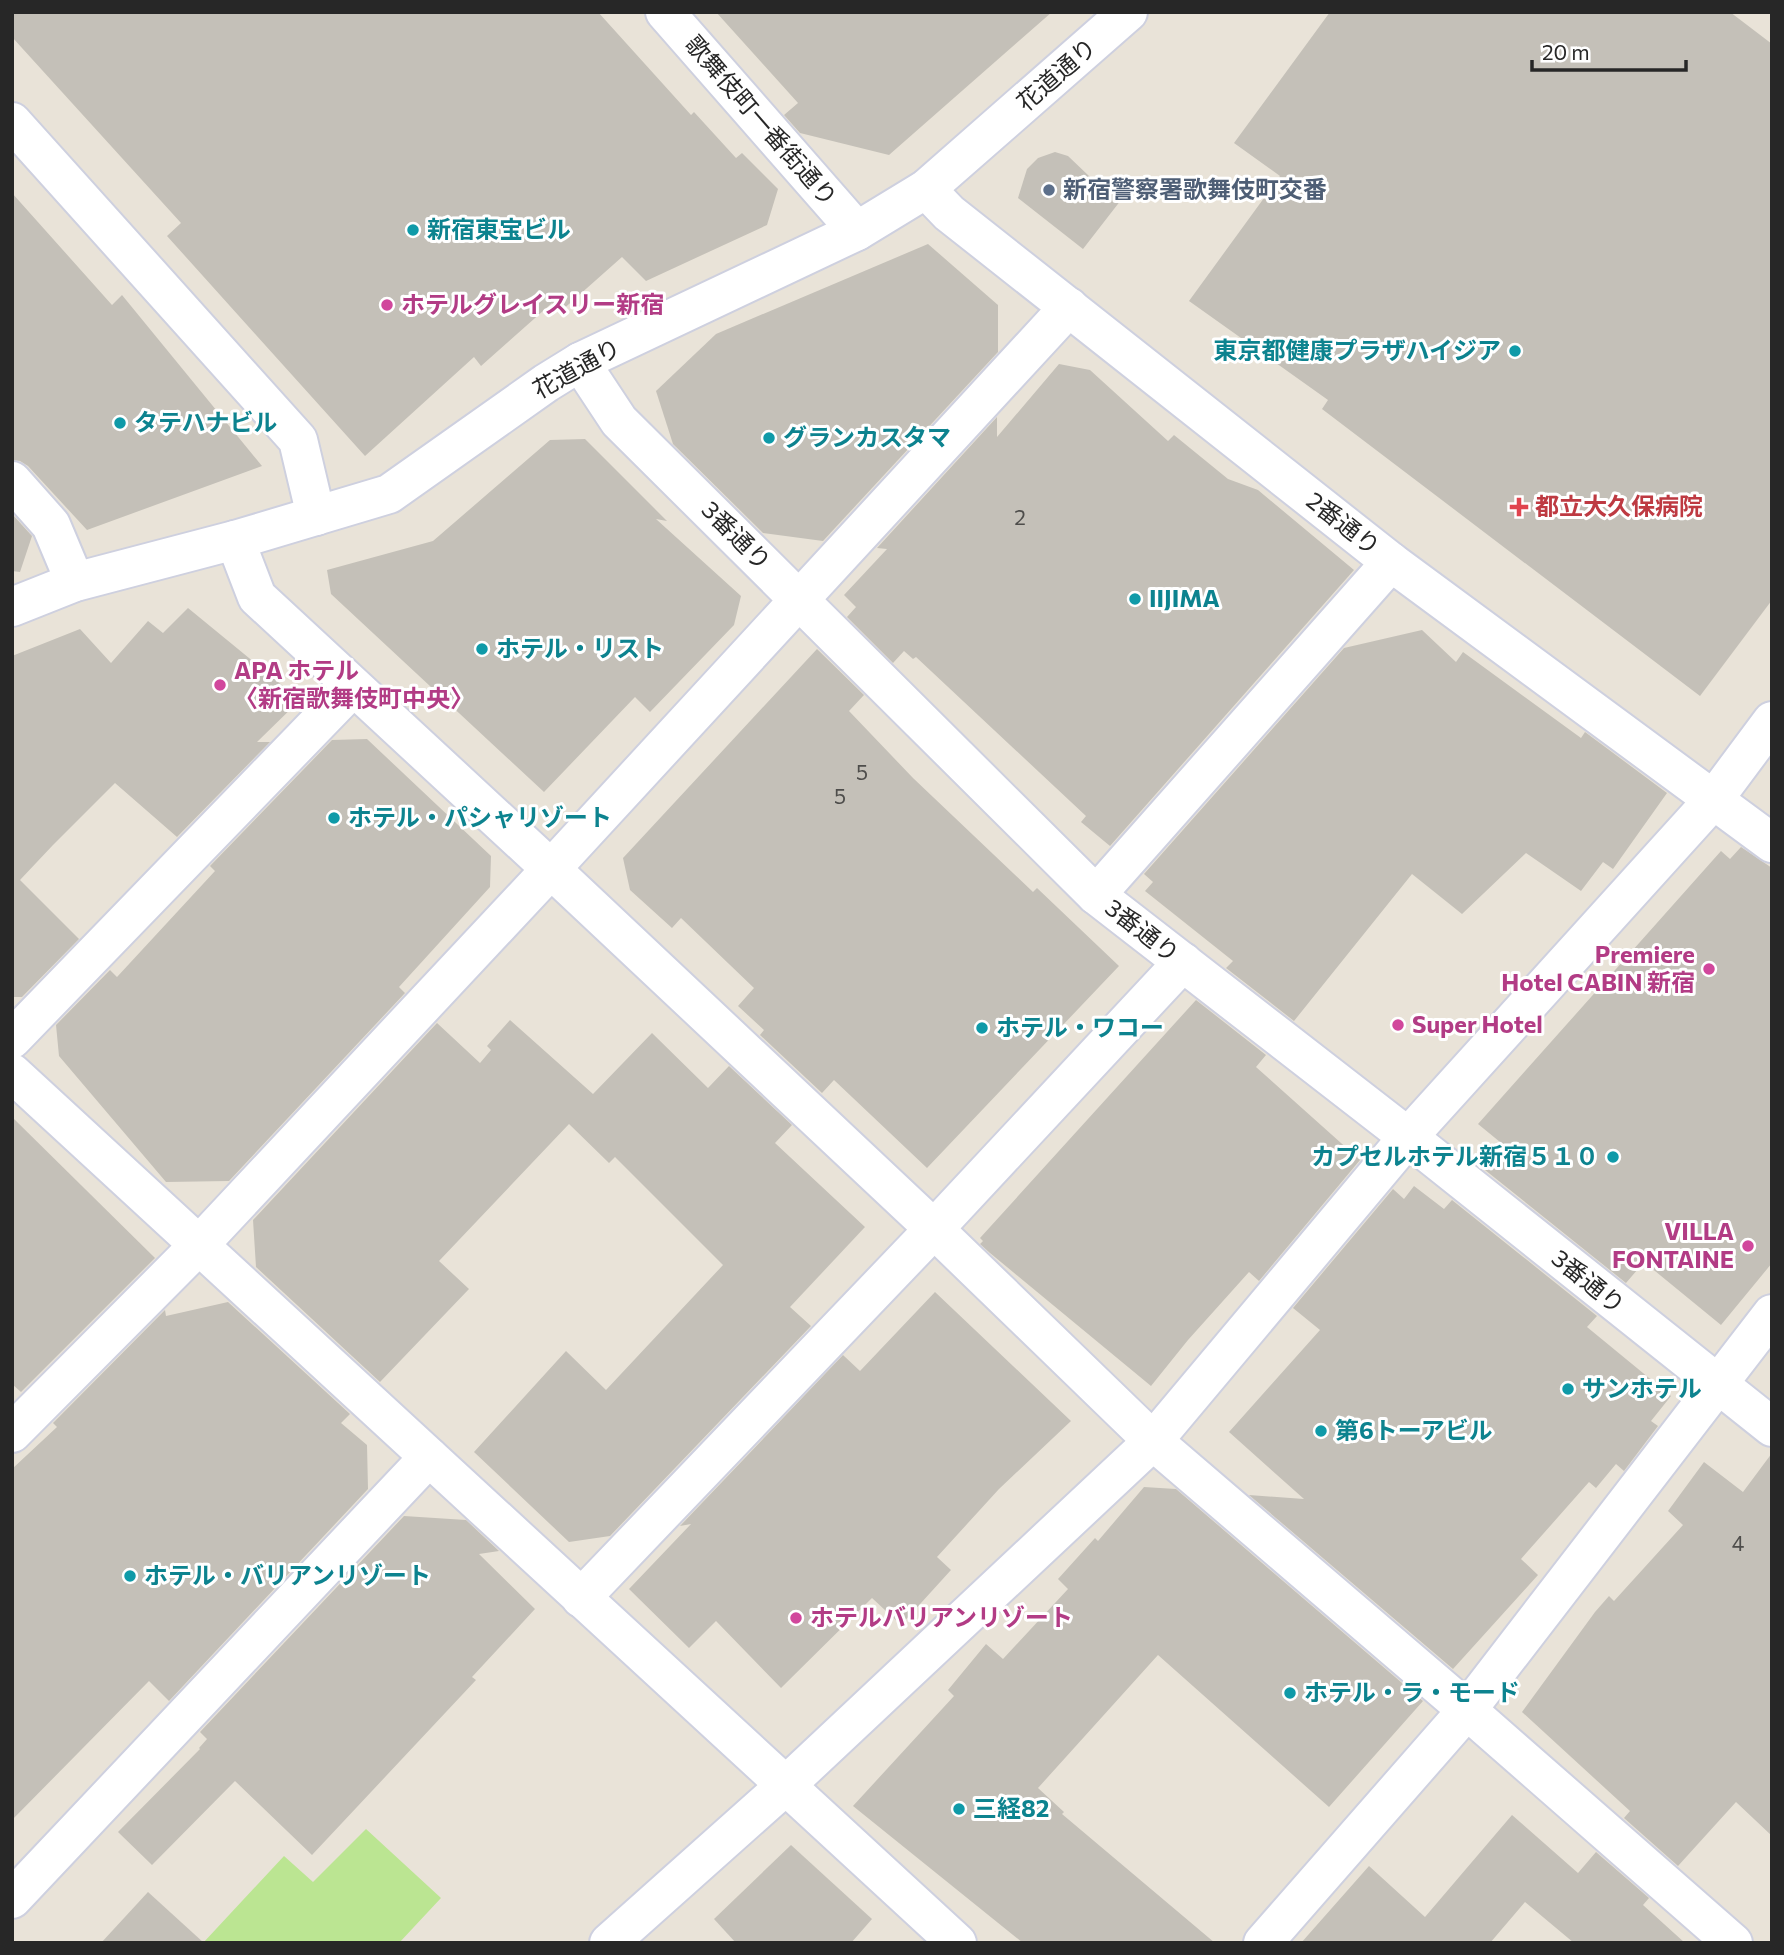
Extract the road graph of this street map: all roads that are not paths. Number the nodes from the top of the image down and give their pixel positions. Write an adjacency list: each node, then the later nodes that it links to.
1 (665, 12): 5 (street, 歌舞伎町一番街通り)
2 (1128, 12): 4 (street, 花道通り)
3 (12, 122): 9 (street)
4 (926, 189): 5 (street, 花道通り); 6 (street, 2番通り)
5 (857, 231): 7 (street, 花道通り)
6 (1069, 307): 11 (street, 2番通り); 13 (street)
7 (580, 362): 9 (street, 花道通り); 13 (street, 3番通り)
8 (12, 481): 12 (street)
9 (316, 516): 10 (street, 花道通り)
10 (235, 540): 12 (street, 花道通り); 15 (street)
11 (1391, 562): 17 (street, 2番通り); 20 (street)
12 (75, 582): 14 (street, 花道通り)
13 (799, 599): 19 (street); 20 (street, 3番通り)
14 (12, 607)
15 (353, 687): 19 (street); 22 (street)
16 (1772, 721): 17 (street)
17 (1714, 799): 18 (street, 2番通り); 24 (street)
18 (1772, 843)
19 (551, 869): 25 (street); 26 (street)
20 (1097, 895): 21 (street, 3番通り)
21 (1183, 962): 24 (street, 3番通り); 25 (street)
22 (12, 1039)
23 (12, 1073): 26 (street)
24 (1408, 1137): 28 (street, 3番通り); 31 (street)
25 (934, 1230): 31 (street); 33 (street)
26 (199, 1245): 30 (street); 32 (street)
27 (1772, 1314): 28 (street)
28 (1718, 1386): 29 (street, 3番通り); 34 (street)
29 (1772, 1427)
30 (12, 1433)
31 (1153, 1441): 34 (street); 35 (street)
32 (429, 1457): 33 (street); 36 (street)
33 (581, 1598): 35 (street)
34 (1467, 1710): 39 (street); 40 (street)
35 (785, 1786): 37 (street); 38 (street)
36 (12, 1899)
37 (609, 1943)
38 (957, 1943)
39 (1263, 1943)
40 (1733, 1943)

